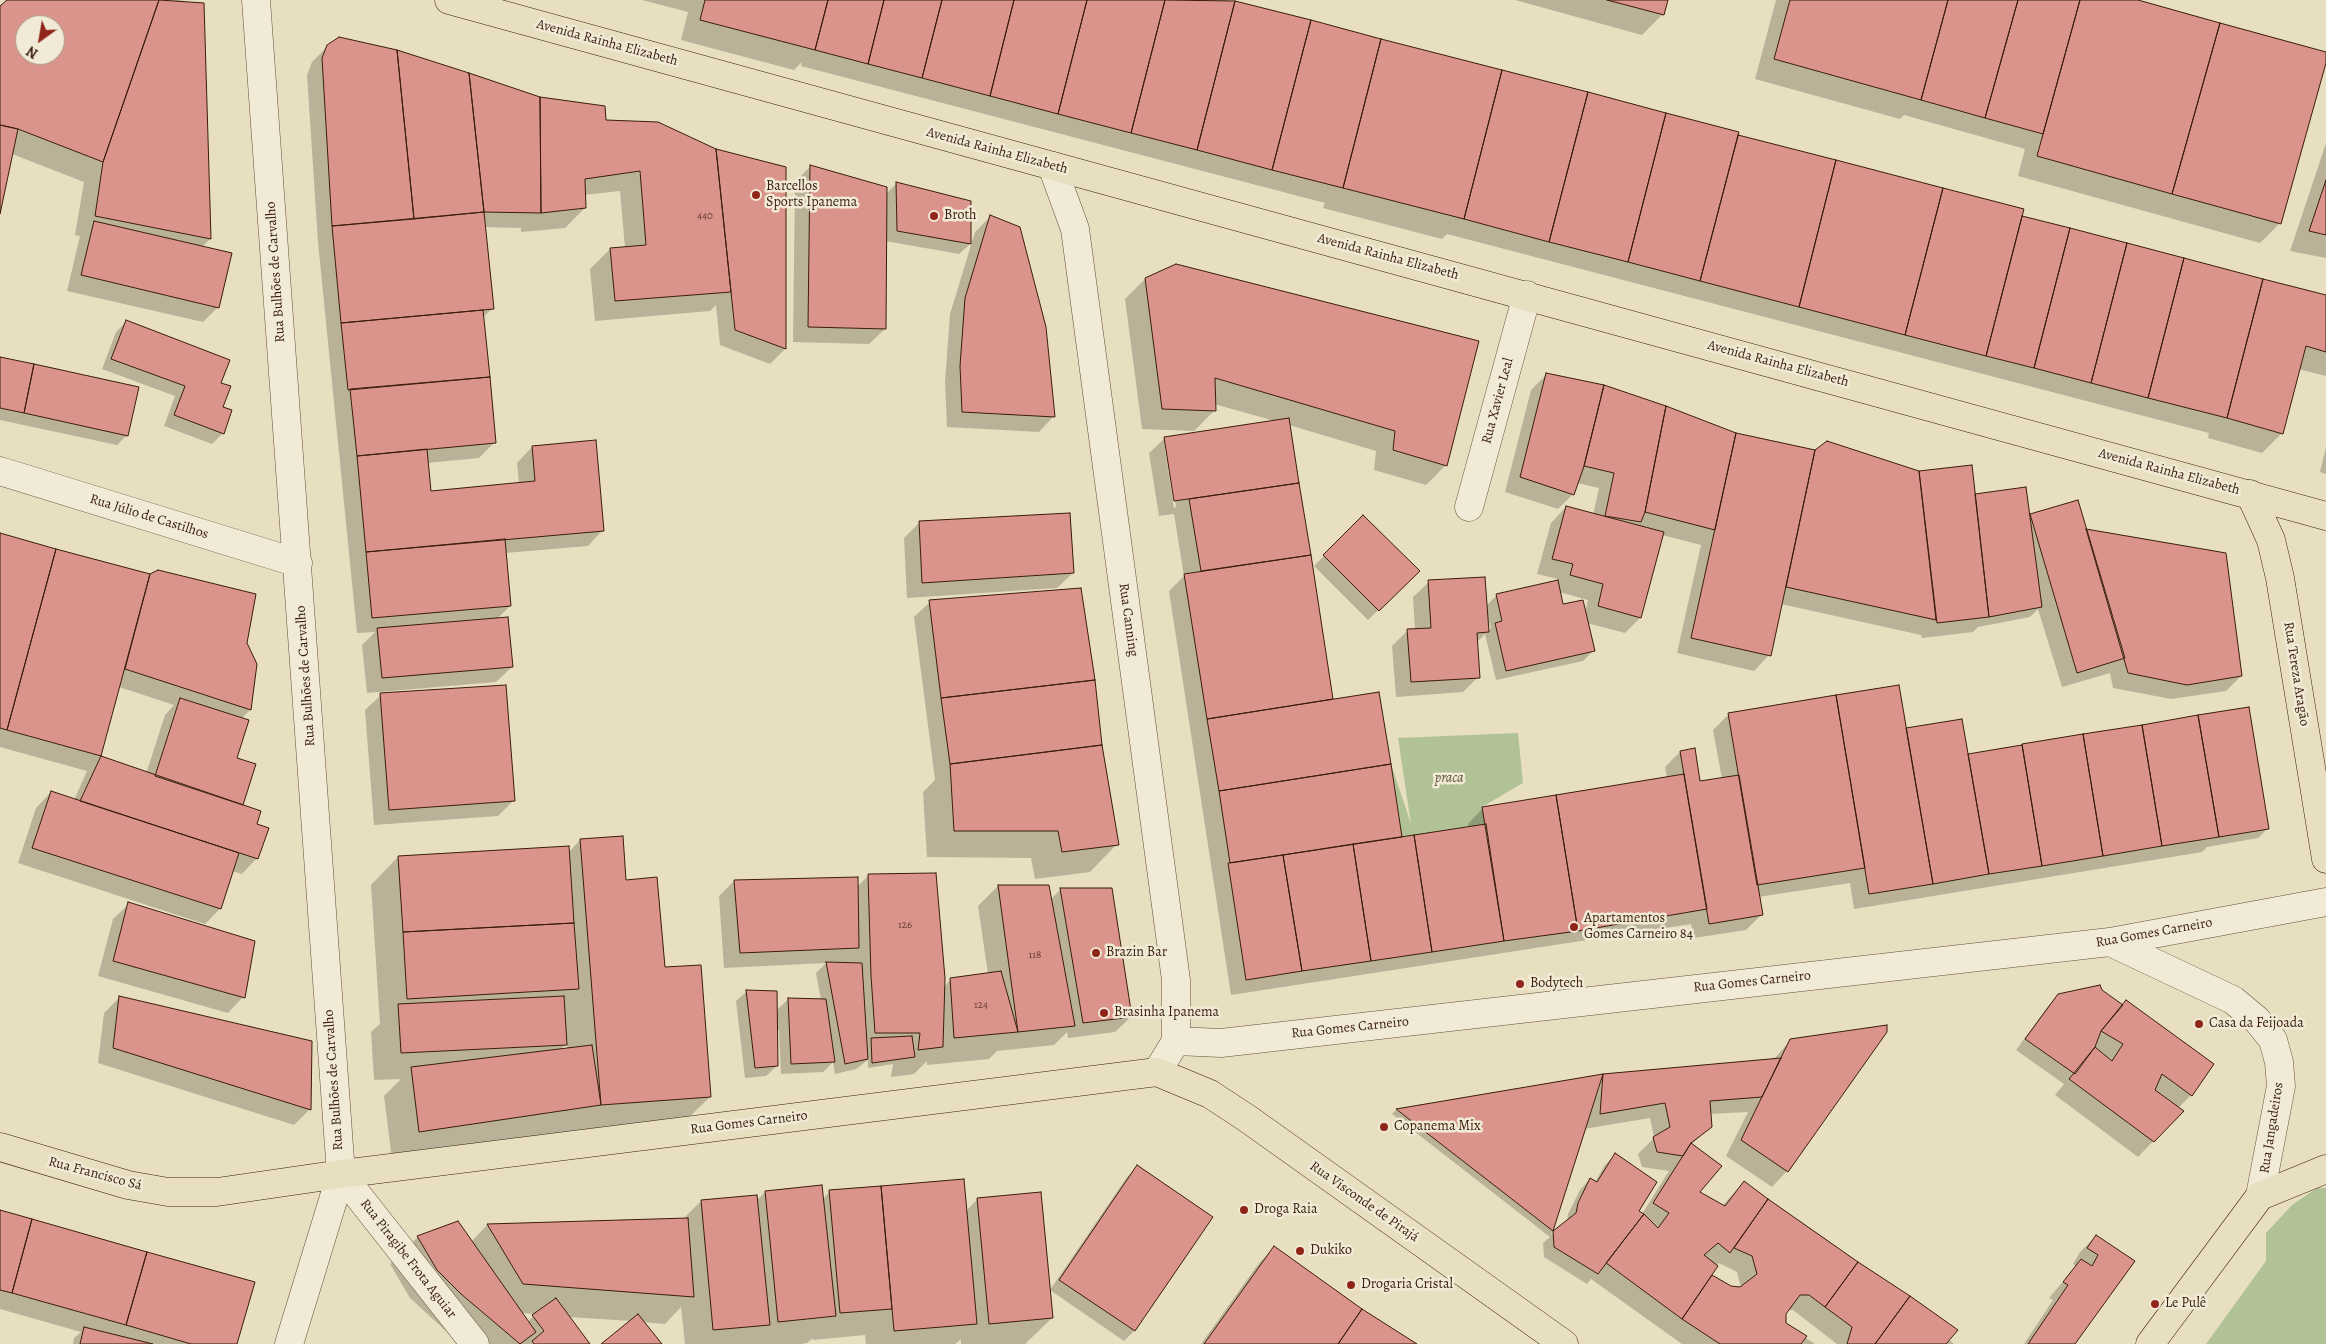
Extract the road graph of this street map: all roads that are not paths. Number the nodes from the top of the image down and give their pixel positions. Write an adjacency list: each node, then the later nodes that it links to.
1 (256, 0): 9 (street, Rua Bulhões de Carvalho)
2 (449, 0): 3 (main road, Avenida Rainha Elizabeth)
3 (1052, 166): 4 (main road, Avenida Rainha Elizabeth); 13 (street, Rua Canning)
4 (1527, 295): 6 (main road, Avenida Rainha Elizabeth); 7 (street, Rua Xavier Leal)
5 (0, 470): 9 (street, Rua Júlio de Castilhos)
6 (2250, 494): 8 (main road, Avenida Rainha Elizabeth); 10 (main road, Rua Tereza Aragão)
7 (1469, 507)
8 (2326, 516)
9 (298, 563): 17 (street, Rua Bulhões de Carvalho)
10 (2326, 859)
11 (2326, 902): 12 (street, Rua Gomes Carneiro)
12 (2110, 942): 13 (street, Rua Gomes Carneiro); 18 (street, Rua Jangadeiros)
13 (1176, 1041): 14 (street)
14 (1157, 1072): 17 (main road, Rua Gomes Carneiro); 21 (main road, Rua Visconde de Pirajá)
15 (0, 1147): 17 (main road, Rua Francisco Sá)
16 (2326, 1169): 18 (main road)
17 (341, 1174): 19 (street, Rua Bulhões de Carvalho); 20 (street, Rua Piragibe Frota Aguiar)
18 (2260, 1196): 22 (main road, Rua Jangadeiros)
19 (289, 1344)
20 (474, 1344)
21 (1564, 1344)
22 (2150, 1344)

